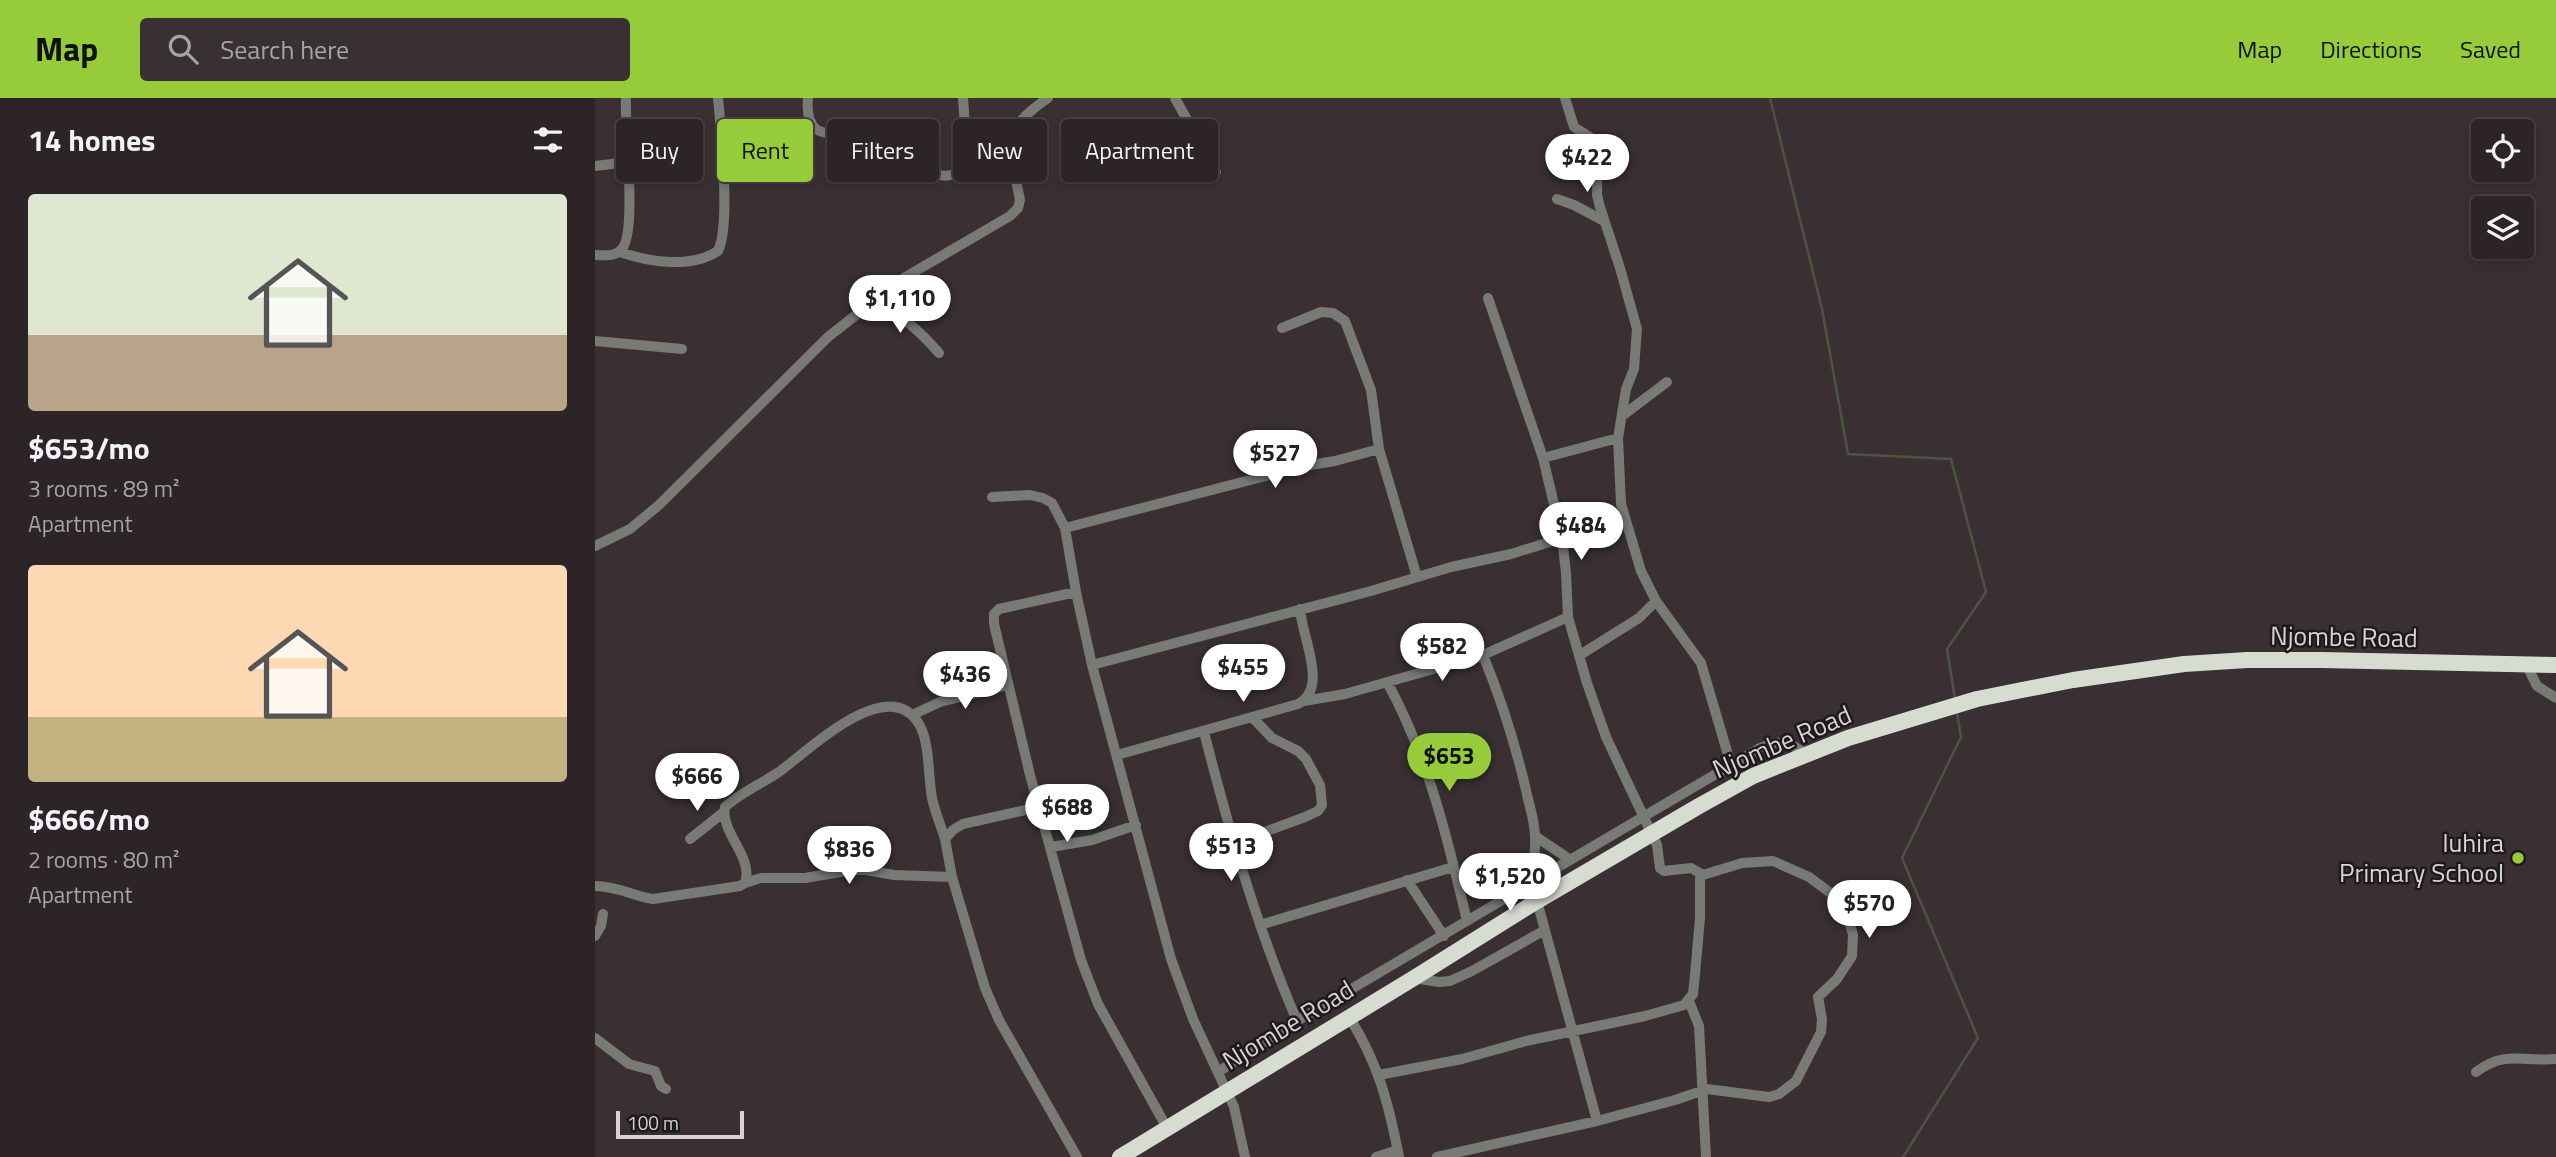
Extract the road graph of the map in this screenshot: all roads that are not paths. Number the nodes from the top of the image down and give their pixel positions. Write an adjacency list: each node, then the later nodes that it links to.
1 (626, 98): 8 (street)
2 (718, 98): 19 (street)
3 (808, 98): 14 (street)
4 (963, 98): 9 (street)
5 (1048, 98): 10 (street)
6 (1175, 98): 11 (street)
7 (1565, 98): 18 (street)
8 (627, 119)
9 (964, 119)
10 (1023, 119)
11 (1187, 119)
12 (616, 163): 13 (street)
13 (595, 166)
14 (953, 175)
15 (628, 182): 19 (street)
16 (1016, 182): 22 (street)
17 (1557, 199): 18 (street)
18 (1604, 221): 28 (street)
19 (620, 252): 20 (street)
20 (595, 255)
21 (1488, 298): 31 (street)
22 (874, 301): 26 (street); 35 (street)
23 (1282, 328): 30 (street)
24 (595, 341): 25 (street)
25 (682, 349)
26 (939, 353)
27 (1667, 382): 28 (street)
28 (1622, 416): 29 (street)
29 (1619, 438): 31 (street); 38 (street)
30 (1379, 449): 33 (street); 36 (street)
31 (1543, 458): 34 (street)
32 (992, 497): 33 (street)
33 (1065, 528): 37 (street)
34 (1562, 538): 36 (street); 40 (street)
35 (595, 546)
36 (1417, 577): 39 (street)
37 (1076, 592): 43 (street); 47 (street)
38 (1656, 601): 42 (street); 55 (street)
39 (1300, 609): 43 (street); 49 (street)
40 (1568, 617): 41 (street); 42 (street)
41 (1483, 655): 46 (street); 61 (street)
42 (1580, 656): 58 (street)
43 (1093, 664): 54 (street)
44 (2526, 664): 45 (highway, Njombe Road); 48 (street); 53 (highway, Njombe Road)
45 (2556, 665)
46 (1387, 682): 49 (street); 67 (street)
47 (1008, 685): 50 (street); 56 (street)
48 (2556, 698)
49 (1304, 701): 51 (street)
50 (912, 715): 57 (street); 63 (street)
51 (1252, 718): 52 (street); 64 (street)
52 (1205, 732): 54 (street); 64 (street)
53 (1806, 754): 55 (street); 60 (highway, Njombe Road)
54 (1117, 755): 59 (street)
55 (1731, 765): 58 (street)
56 (1039, 807): 63 (street); 65 (street)
57 (724, 812): 62 (street); 71 (street)
58 (1643, 818): 60 (street); 66 (street)
59 (1136, 825): 65 (street); 88 (street)
60 (1651, 834): 68 (street); 74 (highway, Njombe Road)
61 (1535, 836): 66 (street); 73 (street)
62 (690, 839)
63 (945, 839): 69 (street)
64 (1235, 843): 77 (street)
65 (1051, 847): 95 (street)
66 (1569, 859): 73 (street)
67 (1453, 867): 70 (street); 76 (street)
68 (1700, 874): 82 (street); 93 (street)
69 (952, 877): 71 (street); 97 (street)
70 (1407, 880): 77 (street); 80 (street)
71 (745, 883): 72 (street)
72 (595, 886)
73 (1523, 887): 76 (street)
74 (1537, 901): 78 (street); 81 (highway, Njombe Road)
75 (603, 914): 79 (street)
76 (1467, 921): 80 (street)
77 (1260, 925): 84 (street)
78 (1545, 930): 81 (street); 85 (street)
79 (595, 936)
80 (1444, 936): 84 (street)
81 (1414, 978): 83 (highway, Njombe Road)
82 (1689, 1001): 85 (street); 93 (street)
83 (1349, 1017): 90 (street); 92 (highway, Njombe Road)
84 (1297, 1021): 88 (street)
85 (1572, 1031): 90 (street); 94 (street)
86 (595, 1038): 91 (street)
87 (2556, 1059): 89 (street)
88 (1218, 1072): 92 (street)
89 (2476, 1072)
90 (1379, 1075): 96 (street)
91 (666, 1090)
92 (1228, 1090): 95 (highway, Njombe Road); 99 (street)
93 (1701, 1091): 94 (street); 102 (street)
94 (1597, 1121): 101 (street)
95 (1167, 1128): 98 (highway, Njombe Road)
96 (1398, 1154): 100 (street)
97 (1077, 1157)
98 (1120, 1157)
99 (1245, 1157)
100 (1375, 1157)
101 (1437, 1157)
102 (1706, 1157)

